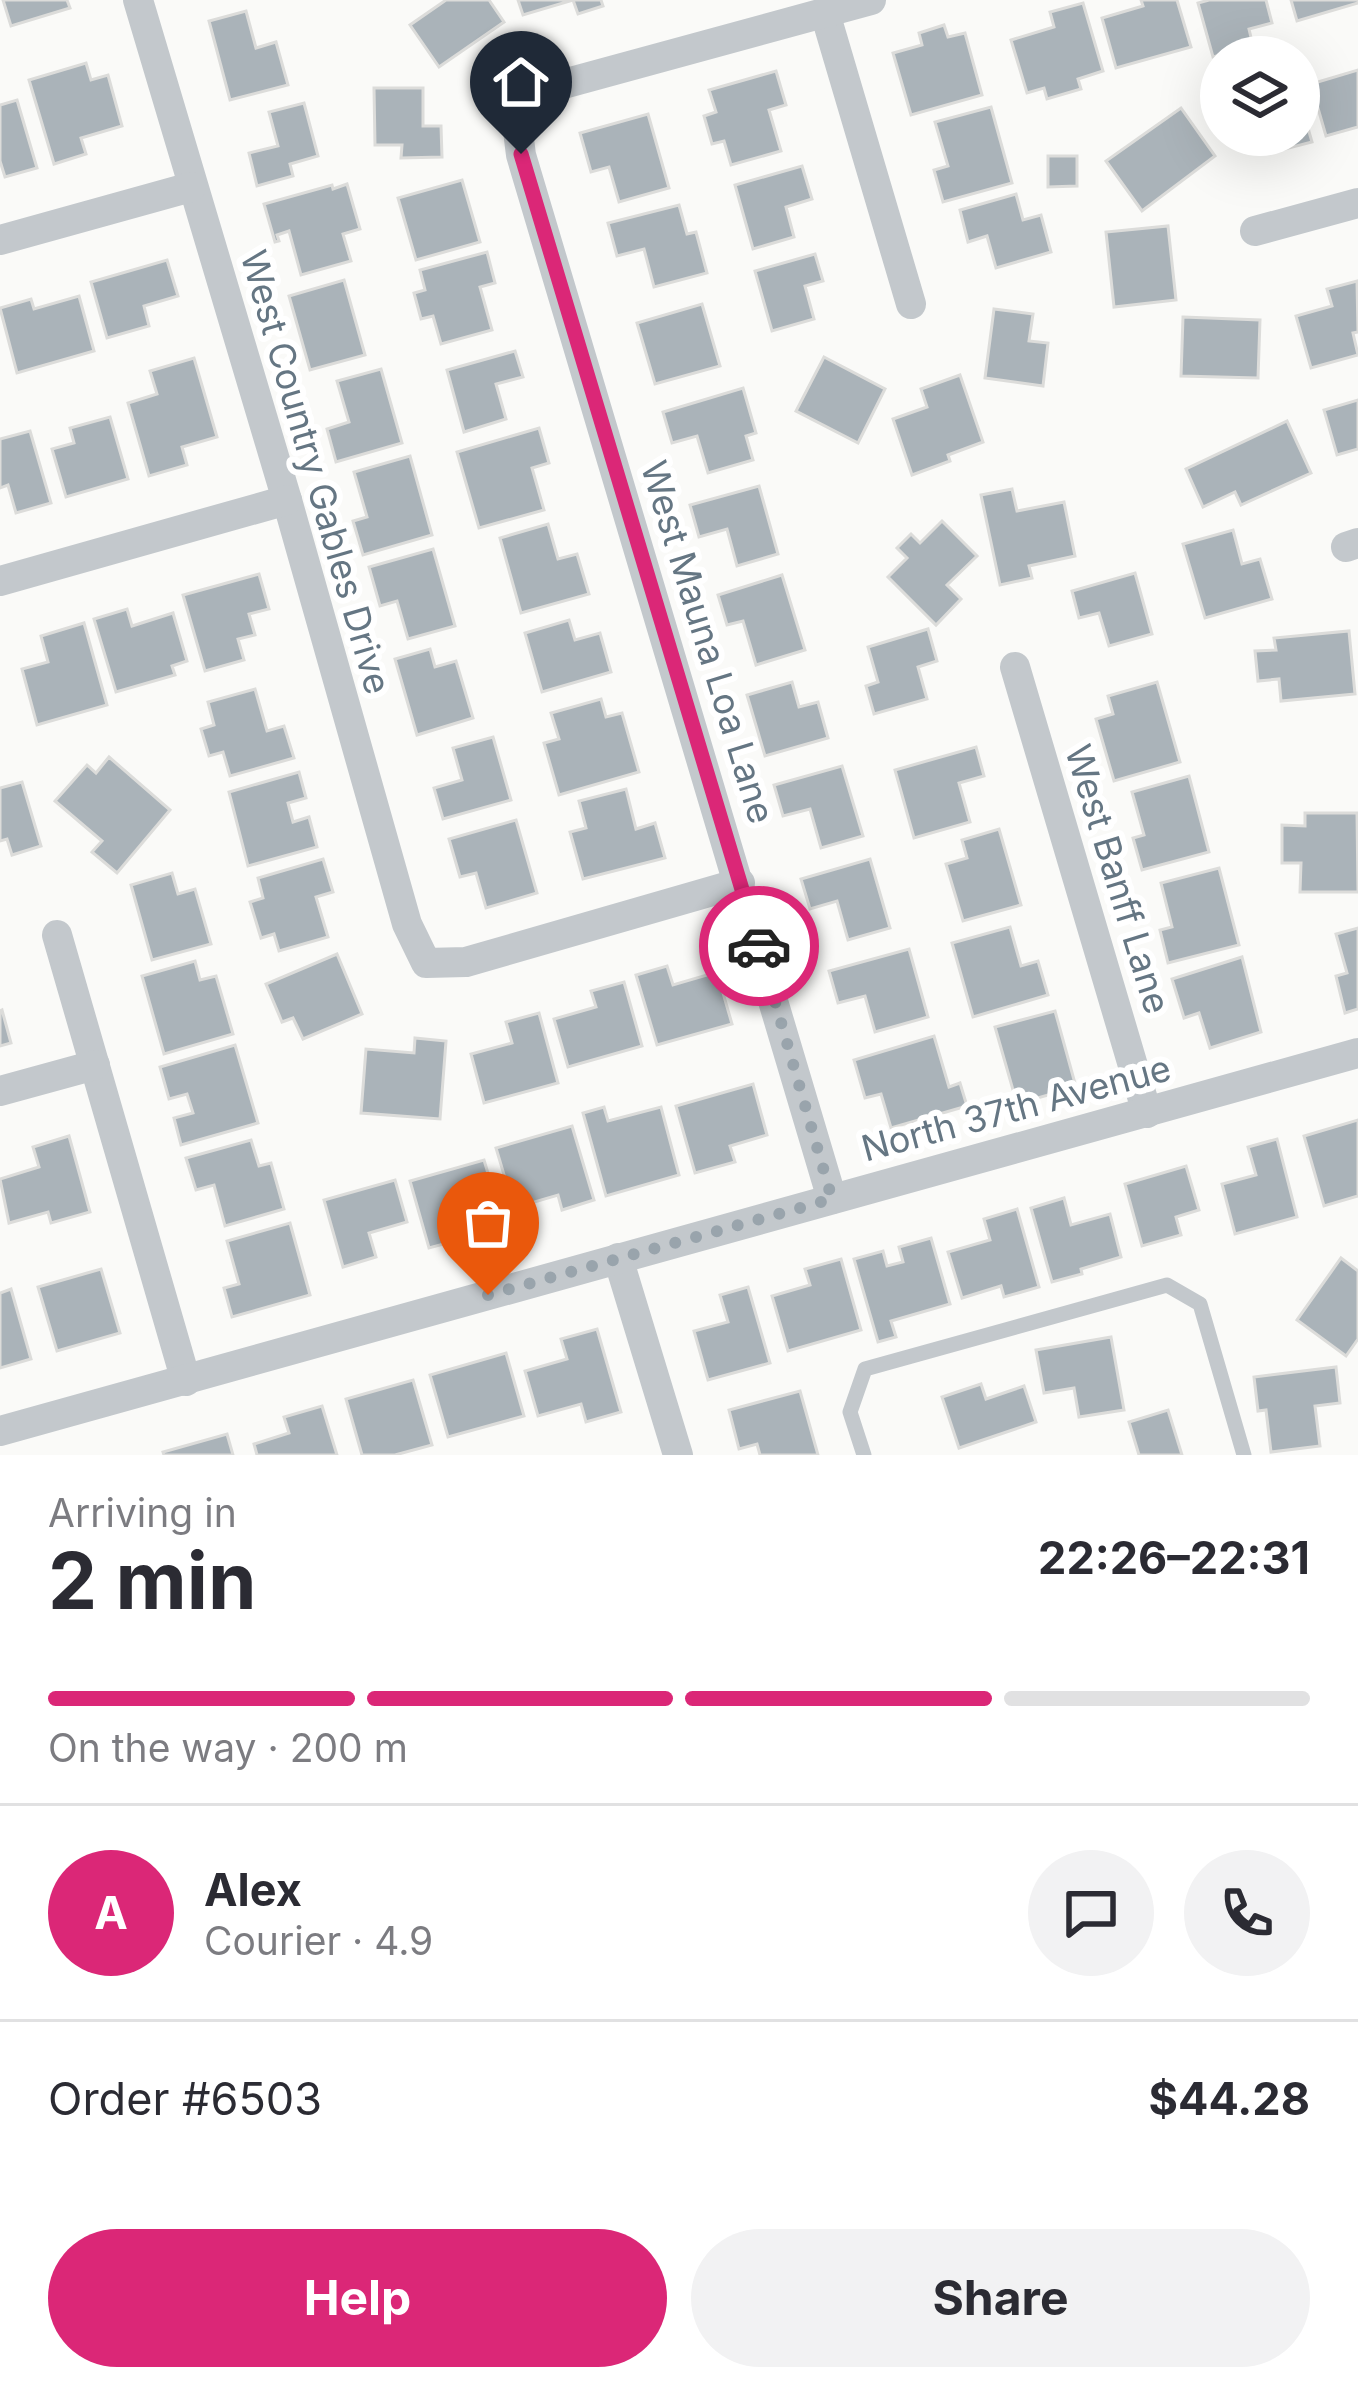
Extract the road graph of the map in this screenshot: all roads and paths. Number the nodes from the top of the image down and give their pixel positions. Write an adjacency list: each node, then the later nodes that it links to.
1 (138, 0): 4 (street, West Country Gables Drive)
2 (872, 0): 3 (street)
3 (825, 13): 8 (street); 12 (street, West Mauna Loa Lane)
4 (191, 187): 7 (street); 9 (street, West Country Gables Drive)
5 (1358, 203): 6 (street)
6 (1255, 231)
7 (0, 240)
8 (911, 304)
9 (287, 500): 10 (street); 12 (street, West Country Gables Drive)
10 (0, 581)
11 (1015, 667): 17 (street, West Banff Lane)
12 (740, 883): 18 (street, West Mauna Loa Lane)
13 (57, 935): 15 (street)
14 (1358, 1054): 17 (street, North 37th Avenue)
15 (95, 1065): 16 (street); 20 (street)
16 (0, 1091)
17 (1148, 1113): 18 (street, North 37th Avenue)
18 (832, 1199): 19 (street, North 37th Avenue)
19 (618, 1258): 20 (street, North 37th Avenue); 22 (street)
20 (186, 1381): 21 (street, North 37th Avenue)
21 (0, 1431)
22 (678, 1455)
23 (864, 1455): 24 (lane)
24 (1244, 1455)

